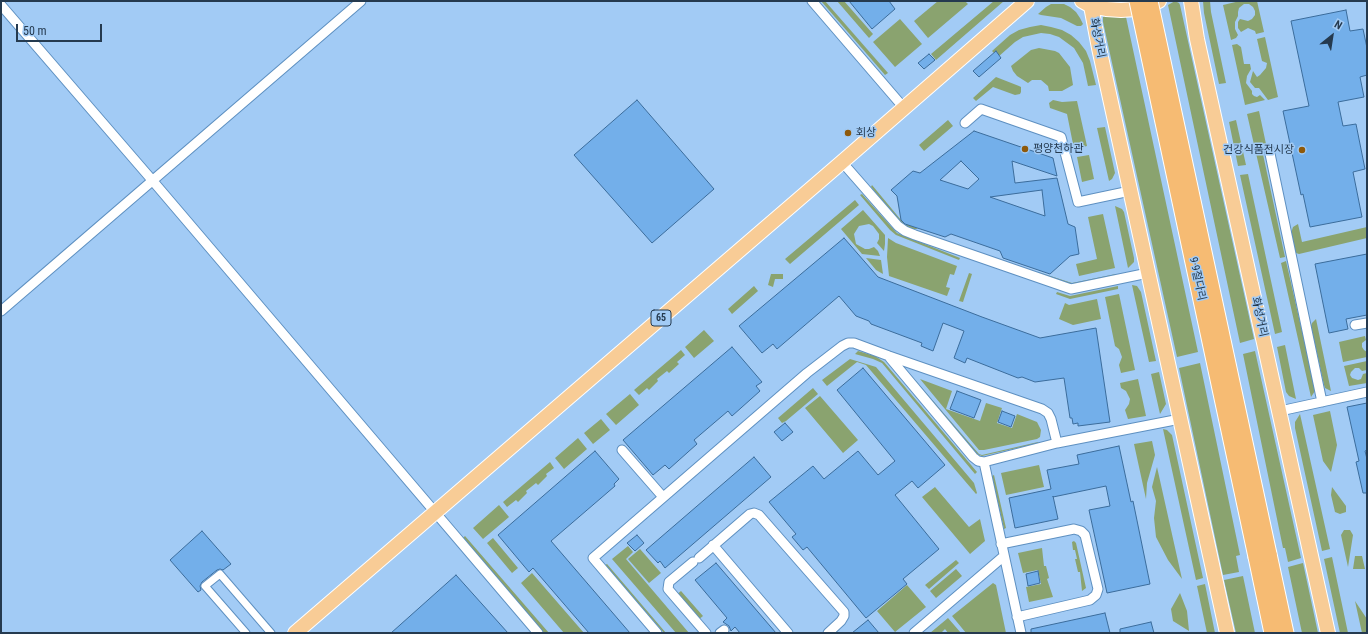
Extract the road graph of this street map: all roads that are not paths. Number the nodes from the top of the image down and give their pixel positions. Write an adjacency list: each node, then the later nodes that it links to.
1 (360, 1): 14 (street)
2 (812, 1): 10 (street)
3 (1027, 1): 10 (main road, 65)
4 (1137, 1): 32 (highway, 9·9절다리, bridge)
5 (1150, 1): 32 (highway, 9·9절다리, bridge)
6 (1159, 1): 8 (main road)
7 (1191, 1): 23 (main road, 화성거리)
8 (1086, 3): 15 (main road, 화성거리)
9 (1, 6): 14 (street)
10 (904, 108): 13 (main road, 65)
11 (965, 123): 15 (street)
12 (1269, 149): 22 (street)
13 (842, 162): 16 (street); 29 (main road, 65)
14 (152, 180): 17 (street); 29 (street)
15 (1130, 190): 16 (main road, 화성거리)
16 (1148, 273): 24 (main road, 화성거리)
17 (1, 311)
18 (1367, 323): 19 (street)
19 (1355, 325)
20 (888, 356): 25 (street); 27 (street); 28 (street)
21 (1367, 392): 22 (street)
22 (1322, 402): 23 (street)
23 (1280, 411): 48 (main road, 화성거리)
24 (1180, 419): 25 (street); 45 (main road, 화성거리)
25 (1057, 443): 27 (street)
26 (622, 450): 28 (street)
27 (984, 462): 30 (street)
28 (663, 497): 39 (street)
29 (436, 513): 37 (main road, 65); 38 (street)
30 (1001, 544): 33 (street); 34 (street)
31 (713, 546): 40 (street); 41 (street); 42 (street)
32 (1263, 555): 46 (highway); 47 (highway)
33 (1004, 556): 34 (street); 43 (street)
34 (1017, 618): 44 (street)
35 (246, 633): 36 (street)
36 (271, 633)
37 (295, 633)
38 (538, 633)
39 (658, 633)
40 (706, 633)
41 (788, 633)
42 (828, 633)
43 (914, 633)
44 (1021, 633)
45 (1227, 633)
46 (1272, 633)
47 (1286, 633)
48 (1328, 633)

